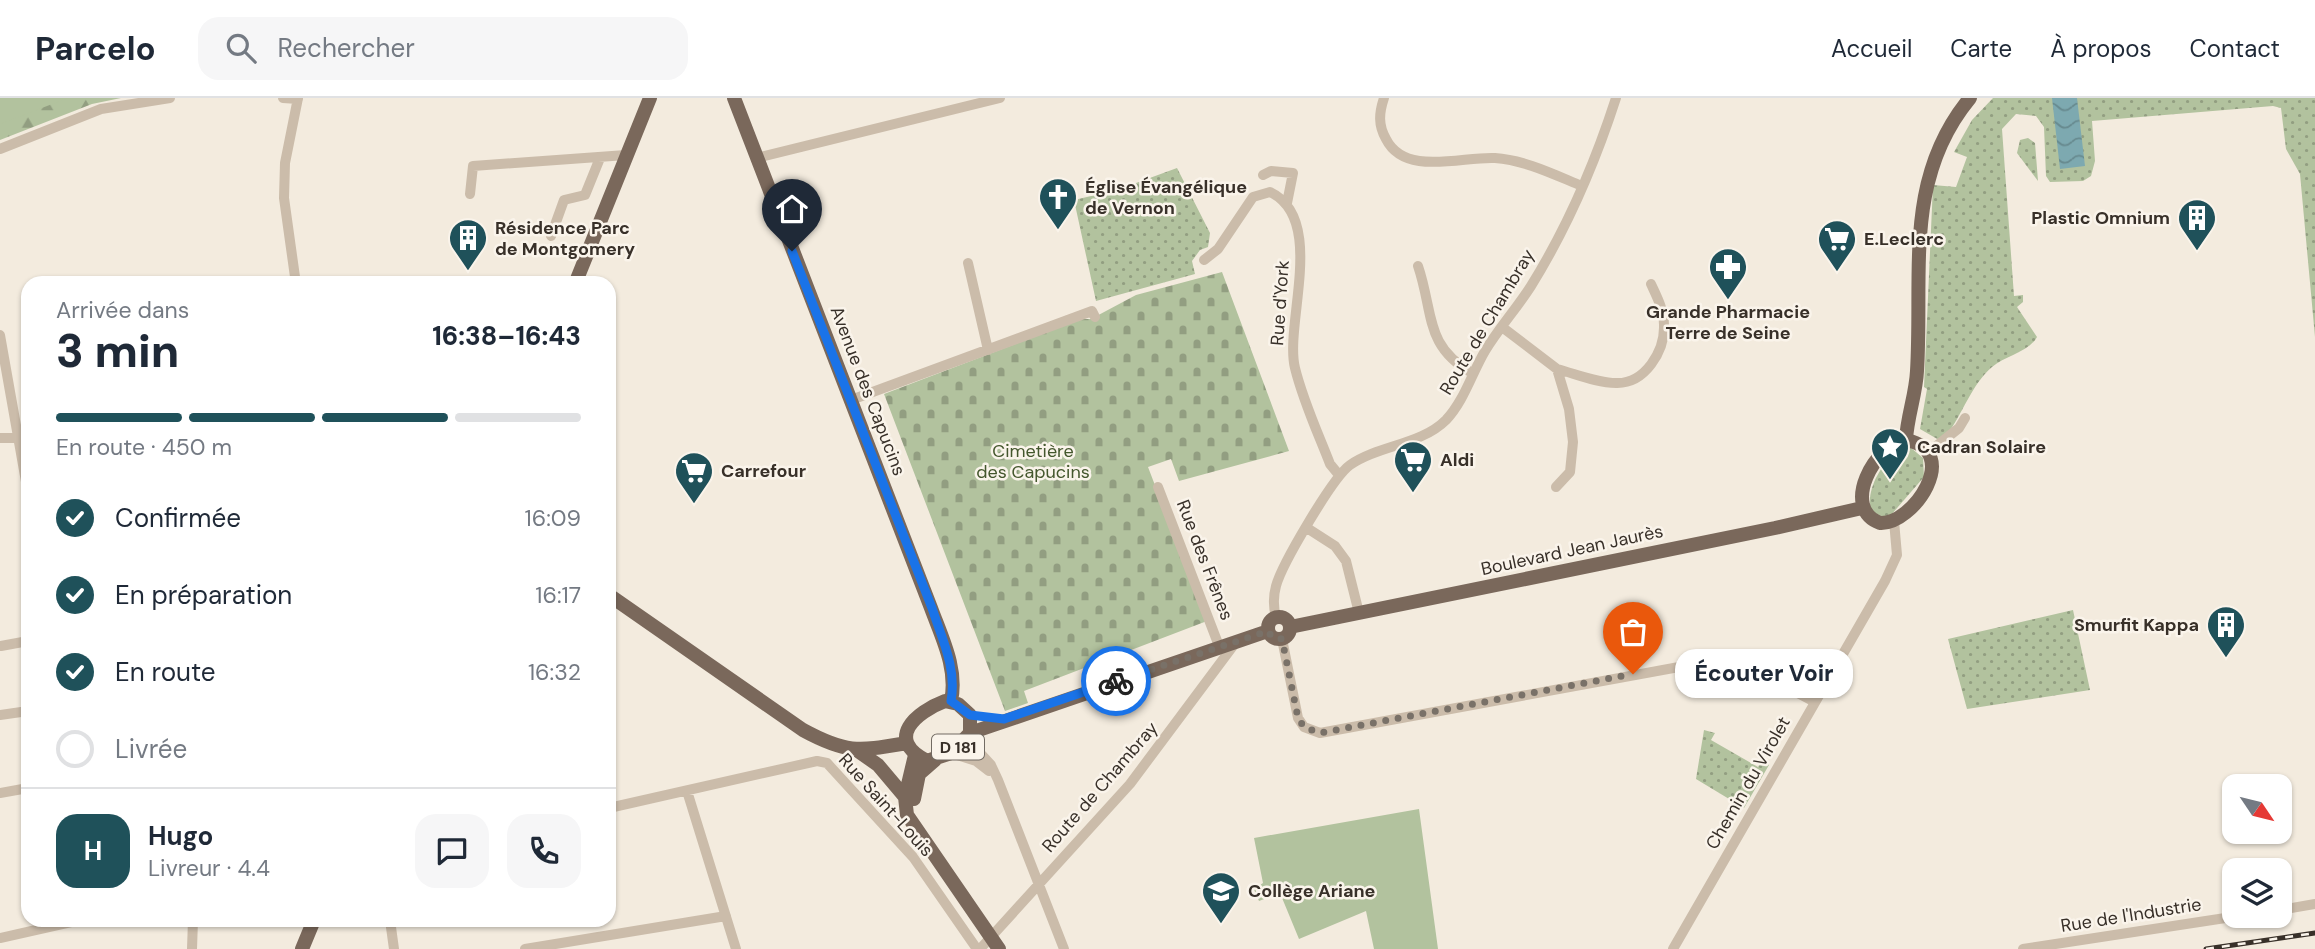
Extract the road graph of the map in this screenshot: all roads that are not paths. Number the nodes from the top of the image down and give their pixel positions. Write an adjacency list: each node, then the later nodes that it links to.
1 (170, 98): 10 (street)
2 (283, 98): 3 (street)
3 (298, 98): 22 (street)
4 (650, 98): 11 (main road)
5 (734, 98): 13 (main road, Avenue des Capucins)
6 (1000, 98): 13 (street)
7 (1384, 98): 15 (street)
8 (1616, 98): 15 (street, Route de Chambray)
9 (1970, 98): 36 (main road)
10 (0, 149)
11 (626, 155): 12 (street); 23 (main road)
12 (600, 158): 16 (street); 18 (street)
13 (756, 158): 31 (main road, Avenue des Capucins)
14 (1263, 175): 17 (street)
15 (1582, 186): 26 (street, Route de Chambray)
16 (470, 194)
17 (1287, 203): 19 (street); 38 (street, Rue d'York)
18 (551, 236)
19 (1204, 260)
20 (968, 263): 28 (street)
21 (1418, 266): 30 (street)
22 (295, 276)
23 (578, 276)
24 (1651, 284): 29 (street)
25 (1095, 317): 28 (street)
26 (1502, 327): 29 (street); 30 (street, Route de Chambray)
27 (0, 335): 33 (street)
28 (988, 350): 31 (street)
29 (1557, 369): 40 (street)
30 (1472, 373): 38 (street, Route de Chambray)
31 (851, 400): 53 (main road, Avenue des Capucins)
32 (1965, 418): 37 (street)
33 (21, 425)
34 (0, 438): 35 (street)
35 (21, 438)
36 (1906, 440): 37 (main road); 41 (main road)
37 (1929, 452): 42 (main road)
38 (1336, 480): 43 (street, Route de Chambray)
39 (1158, 487): 52 (street, Rue des Frênes)
40 (1556, 487)
41 (1862, 508): 42 (main road); 45 (main road, Boulevard Jean Jaurès)
42 (1894, 521): 54 (street, Chemin du Virolet)
43 (1307, 528): 45 (street); 46 (street, Route de Chambray)
44 (616, 600): 61 (main road)
45 (1359, 613): 48 (main road, Boulevard Jean Jaurès)
46 (1276, 617): 47 (main road); 48 (main road)
47 (1268, 631): 48 (main road); 49 (main road)
48 (1286, 633): 54 (street)
49 (1238, 639): 52 (main road); 71 (street, Route de Chambray)
50 (21, 642): 51 (street)
51 (1, 646)
52 (1219, 646): 58 (main road)
53 (951, 701): 57 (main road, D 181); 60 (main road, D 181)
54 (1815, 702): 91 (street, Chemin du Virolet)
55 (21, 712): 56 (street)
56 (0, 715)
57 (970, 715): 58 (main road); 59 (main road, D 181)
58 (1004, 719): 59 (main road)
59 (969, 736): 62 (main road, D 181); 64 (street)
60 (911, 749): 61 (main road); 63 (main road, D 181); 68 (main road, D 181)
61 (858, 751): 68 (main road)
62 (951, 753): 63 (main road, D 181); 64 (street)
63 (935, 760): 70 (main road, D 181)
64 (998, 780): 71 (street)
65 (21, 789): 67 (street)
66 (687, 791): 69 (street, Rue Saint-Louis); 74 (street); 88 (street, Rue Saint-Louis)
67 (0, 793)
68 (905, 797): 70 (main road)
69 (616, 806)
70 (917, 831): 89 (main road)
71 (1039, 884): 88 (street, Route de Chambray); 90 (street)
72 (2315, 904): 73 (street)
73 (2292, 908)
74 (726, 916): 80 (street); 87 (street)
75 (2222, 919): 92 (street, Rue de l'Industrie)
76 (49, 927): 81 (street)
77 (193, 927): 82 (street)
78 (311, 927): 83 (main road)
79 (391, 927): 84 (street)
80 (603, 937): 85 (street); 86 (street)
81 (0, 938)
82 (192, 949)
83 (302, 949)
84 (394, 949)
85 (525, 949)
86 (607, 949)
87 (736, 949)
88 (978, 949)
89 (999, 949)
90 (1064, 949)
91 (1673, 949)
92 (2023, 949)

